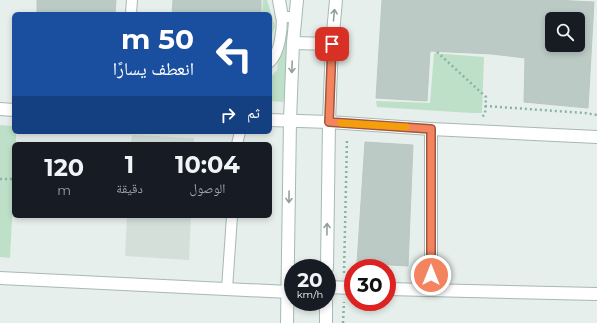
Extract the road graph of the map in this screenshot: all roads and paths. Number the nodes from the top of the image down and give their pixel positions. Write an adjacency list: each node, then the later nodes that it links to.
1 (132, 0): 5 (lane)
2 (279, 0): 7 (street)
3 (297, 0): 6 (street)
4 (336, 0): 9 (street, one-way to 4)
5 (131, 12)
6 (296, 17): 7 (lane); 8 (street)
7 (282, 18): 11 (lane)
8 (294, 43): 9 (street); 18 (street, one-way to 18)
9 (332, 44): 19 (street)
10 (437, 52): 12 (path)
11 (272, 60)
12 (485, 106): 15 (path); 16 (path)
13 (0, 109): 14 (street)
14 (12, 110)
15 (597, 115)
16 (474, 117)
17 (272, 120): 18 (street)
18 (290, 120): 19 (street); 26 (street, one-way to 26)
19 (329, 122): 20 (street); 27 (street, one-way to 19)
20 (347, 123): 21 (street); 28 (path)
21 (431, 129): 22 (street); 32 (street)
22 (597, 137)
23 (0, 178): 24 (path)
24 (12, 179)
25 (232, 218): 30 (lane)
26 (288, 259)
27 (327, 259)
28 (349, 259)
29 (0, 278): 30 (street)
30 (227, 289): 33 (street)
31 (396, 289): 32 (street)
32 (431, 290): 34 (street)
33 (284, 292)
34 (597, 294)
35 (288, 311): 38 (street)
36 (326, 311): 39 (street)
37 (345, 311): 40 (path)
38 (288, 323)
39 (326, 323)
40 (343, 323)

